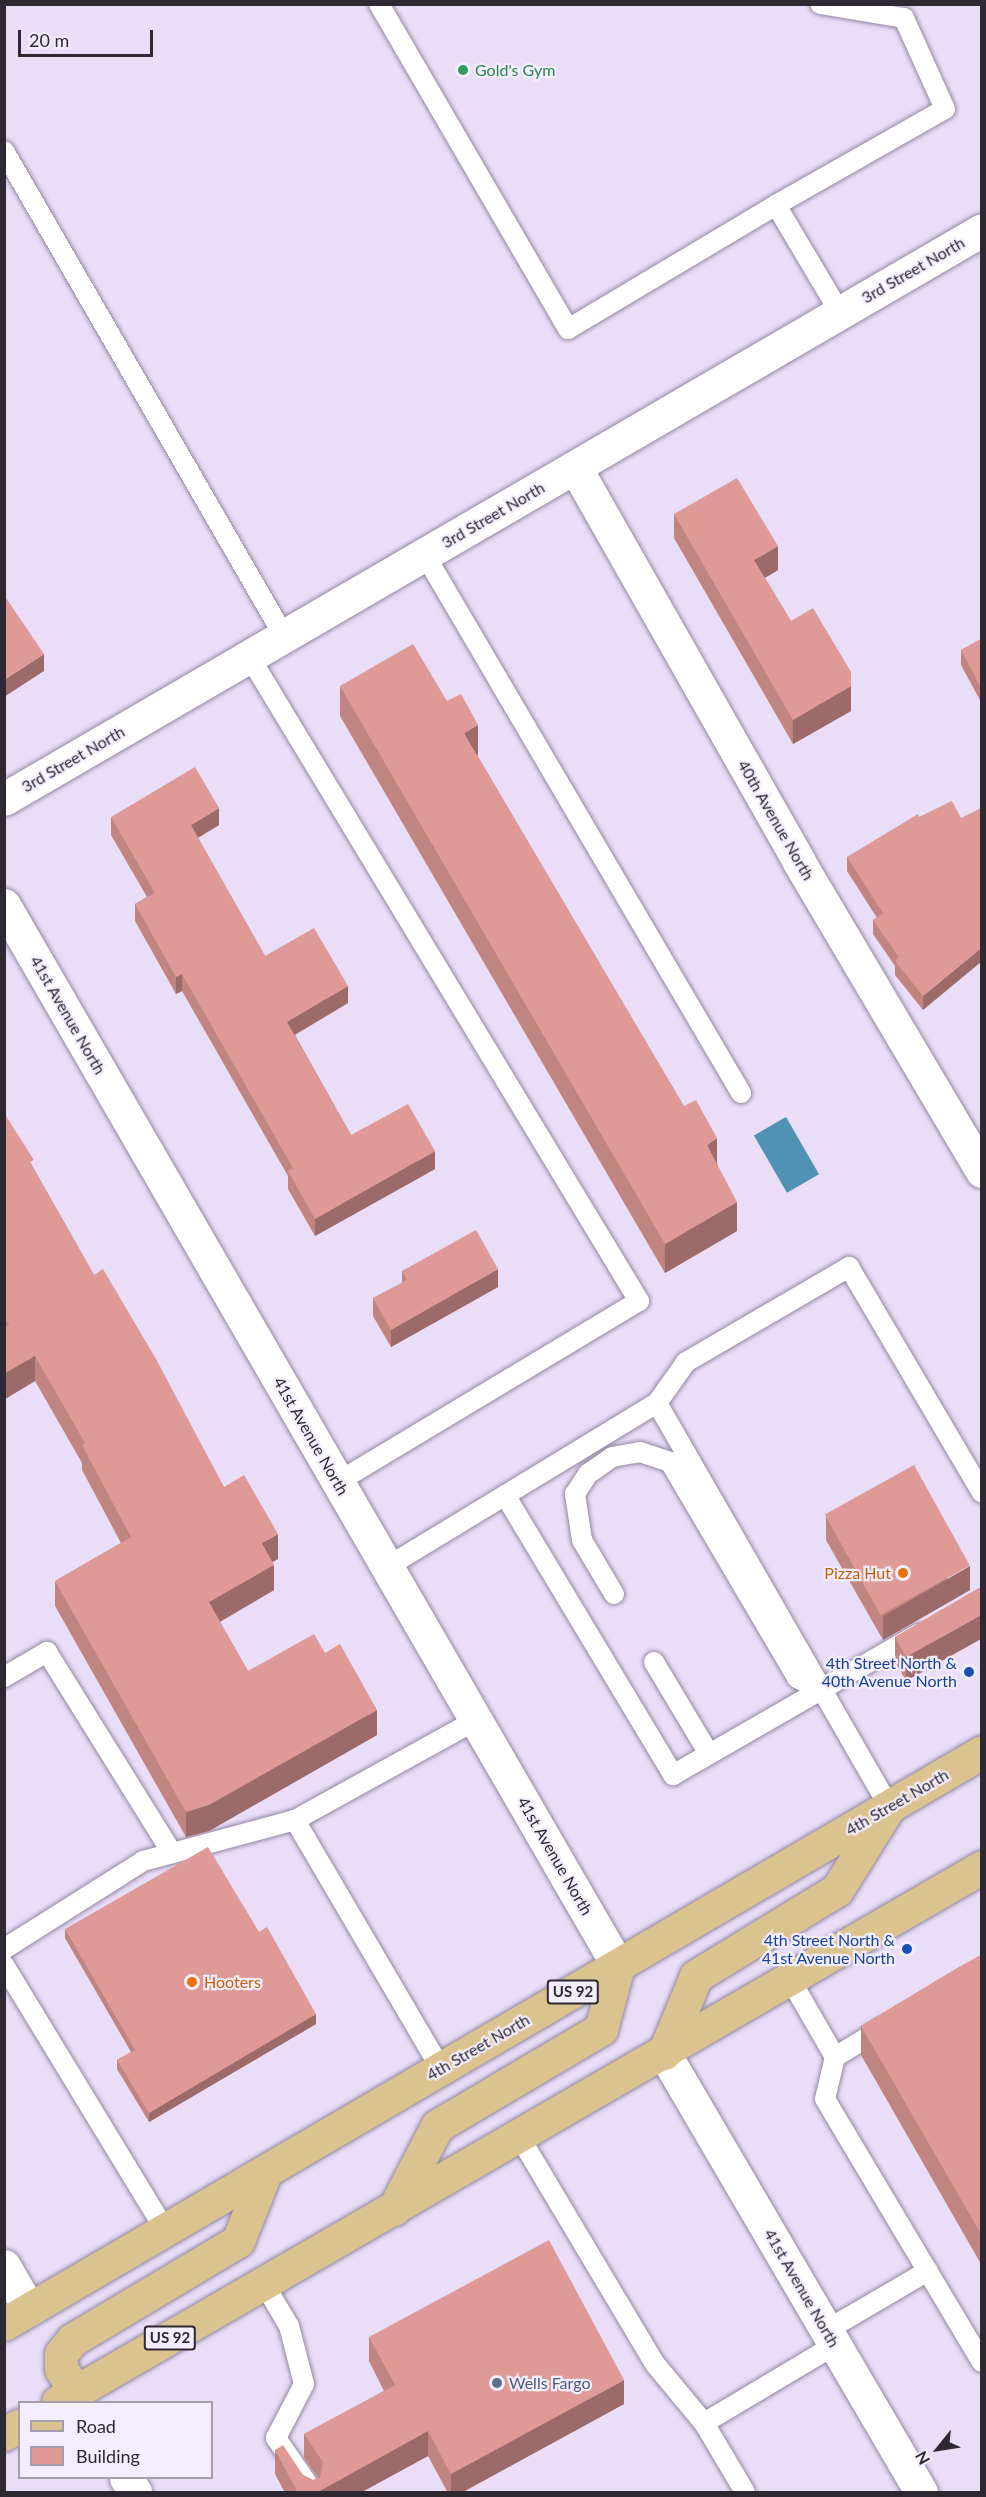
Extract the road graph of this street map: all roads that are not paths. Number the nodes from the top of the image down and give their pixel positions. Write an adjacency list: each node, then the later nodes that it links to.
1 (379, 4): 4 (lane)
2 (820, 4): 4 (lane)
3 (4, 151): 9 (lane)
4 (776, 205): 6 (lane)
5 (981, 230): 6 (street, 3rd Street North)
6 (840, 313): 7 (street, 3rd Street North)
7 (575, 467): 8 (street, 3rd Street North); 14 (street, 40th Avenue North)
8 (425, 555): 9 (street, 3rd Street North); 13 (lane)
9 (284, 636): 10 (street, 3rd Street North)
10 (249, 656): 11 (street, 3rd Street North); 16 (lane)
11 (4, 798)
12 (4, 905): 16 (street, 41st Avenue North)
13 (741, 1093)
14 (981, 1171)
15 (657, 1403): 17 (lane); 18 (lane); 24 (lane)
16 (338, 1482): 19 (street, 41st Avenue North)
17 (981, 1493)
18 (505, 1495): 19 (lane); 27 (lane)
19 (387, 1568): 25 (street, 41st Avenue North)
20 (614, 1593): 24 (lane)
21 (931, 1626): 24 (lane)
22 (654, 1662): 27 (lane)
23 (4, 1677): 30 (lane)
24 (820, 1690): 27 (lane); 28 (lane)
25 (476, 1720): 29 (lane); 34 (street, 41st Avenue North)
26 (981, 1752): 28 (main road, 4th Street North / US 92)
27 (709, 1754)
28 (889, 1806): 34 (main road, 4th Street North / US 92); 37 (main road)
29 (295, 1820): 30 (lane); 39 (lane)
30 (172, 1853): 32 (lane)
31 (981, 1868): 35 (main road, US 92)
32 (4, 1949)
33 (4, 1965): 43 (lane)
34 (618, 1966): 39 (main road, 4th Street North / US 92); 42 (main road)
35 (790, 1979): 37 (main road, US 92); 38 (lane)
36 (903, 2016): 38 (lane)
37 (664, 2053): 40 (main road, US 92); 48 (street, 41st Avenue North)
38 (835, 2057): 45 (lane)
39 (441, 2069): 41 (main road, 4th Street North / US 92)
40 (519, 2136): 42 (main road, US 92); 51 (lane)
41 (265, 2173): 43 (main road, 4th Street North / US 92); 50 (main road)
42 (394, 2209): 46 (main road, US 92)
43 (165, 2230): 47 (main road, 4th Street North / US 92)
44 (4, 2266): 47 (street)
45 (928, 2271): 48 (lane); 49 (lane)
46 (264, 2284): 50 (main road, US 92); 56 (lane)
47 (17, 2317)
48 (831, 2337): 51 (lane); 58 (street, 41st Avenue North)
49 (981, 2362)
50 (72, 2399)
51 (704, 2423): 57 (lane)
52 (18, 2426): 53 (main road)
53 (4, 2434)
54 (127, 2479): 55 (street)
55 (135, 2493)
56 (313, 2493)
57 (745, 2493)
58 (921, 2493)

